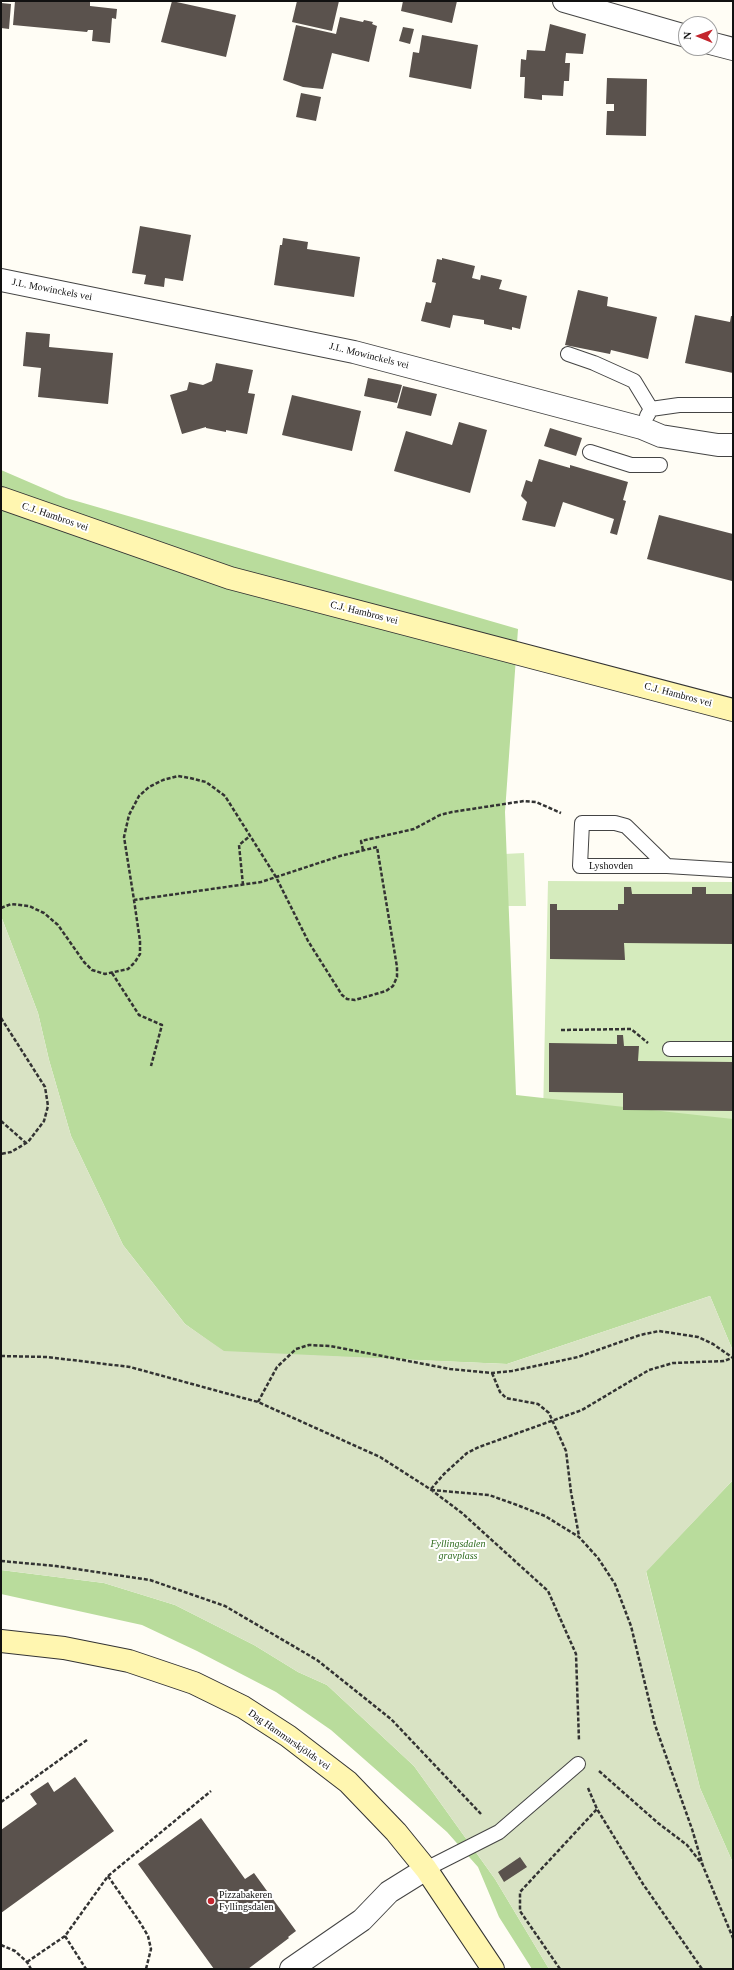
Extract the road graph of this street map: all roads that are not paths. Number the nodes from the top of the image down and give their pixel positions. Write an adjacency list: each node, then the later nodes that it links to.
1 (564, 1): 2 (street)
2 (678, 34)
3 (718, 45): 4 (street)
4 (733, 49)
5 (1, 280): 8 (street, J.L. Mowinckels vei)
6 (568, 354): 8 (lane)
7 (733, 405): 8 (lane)
8 (646, 418): 9 (street, J.L. Mowinckels vei)
9 (733, 445)
10 (590, 452): 11 (lane)
11 (660, 466)
12 (1, 498): 13 (main road, C.J. Hambros vei)
13 (733, 710)
14 (667, 866): 14 (lane, Lyshovden); 15 (lane, Lyshovden)
15 (733, 870)
16 (733, 1048): 17 (lane)
17 (670, 1049)
18 (1, 1641): 20 (main road, Dag Hammarskjölds vei)
19 (578, 1764): 20 (lane)
20 (426, 1869): 21 (street); 22 (main road, Dag Hammarskjölds vei)
21 (290, 1969)
22 (493, 1969)

